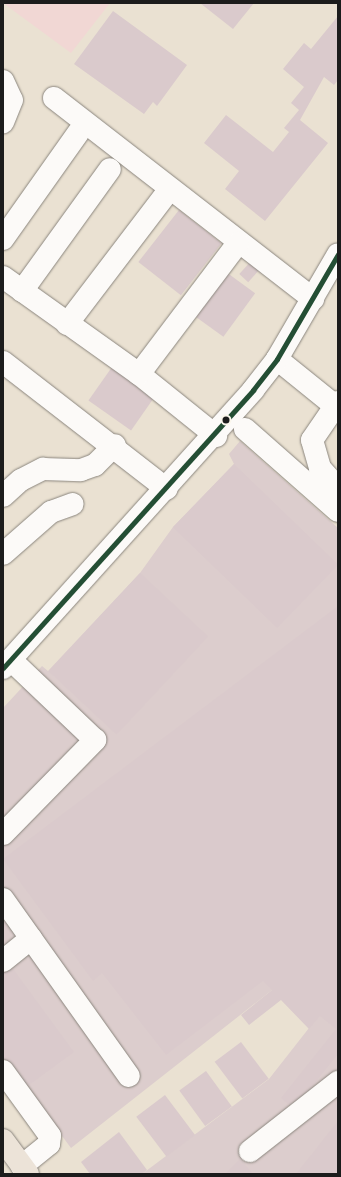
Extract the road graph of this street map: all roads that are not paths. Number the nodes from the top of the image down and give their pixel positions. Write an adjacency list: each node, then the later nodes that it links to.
1 (3, 81): 3 (street)
2 (54, 98): 6 (street)
3 (3, 122)
4 (78, 133): 7 (street)
5 (110, 169): 11 (street)
6 (170, 189): 8 (street); 13 (street)
7 (3, 239)
8 (238, 242): 12 (street); 16 (street)
9 (338, 254): 12 (street)
10 (3, 277): 11 (street)
11 (22, 291): 13 (street)
12 (313, 299): 14 (street)
13 (67, 324): 16 (street)
14 (277, 359): 17 (street); 19 (street)
15 (3, 362): 20 (street)
16 (139, 374): 19 (street)
17 (336, 403): 22 (street)
18 (245, 429): 25 (street)
19 (216, 436): 21 (street)
20 (115, 445): 21 (street); 23 (street)
21 (167, 488): 27 (street)
22 (338, 488)
23 (3, 496)
24 (73, 504): 26 (street)
25 (338, 512)
26 (3, 554)
27 (7, 664): 28 (street)
28 (3, 834)
29 (3, 899): 30 (street)
30 (31, 938): 31 (street); 33 (street)
31 (3, 961)
32 (3, 1071): 37 (street)
33 (129, 1076)
34 (338, 1082): 36 (street)
35 (3, 1140): 37 (main road)
36 (250, 1151)
37 (25, 1170)

